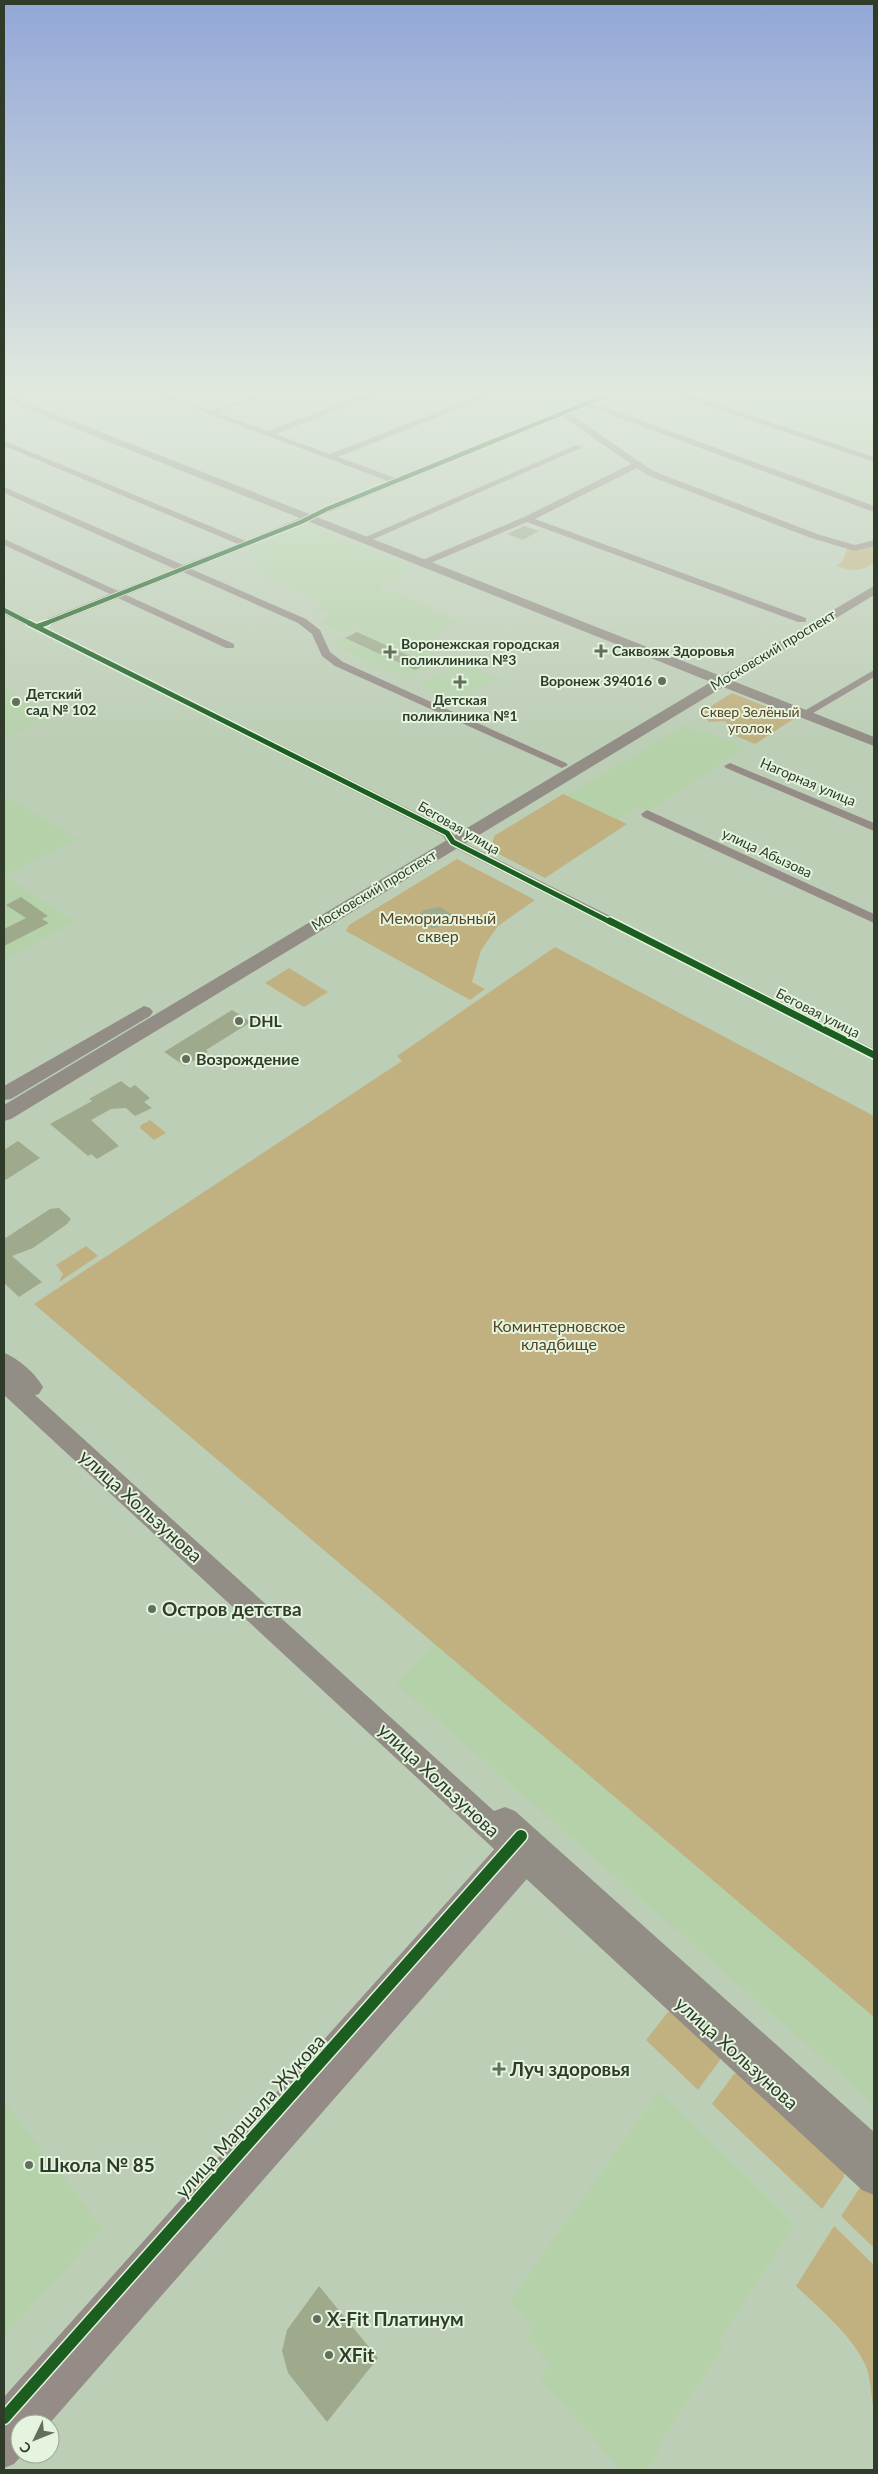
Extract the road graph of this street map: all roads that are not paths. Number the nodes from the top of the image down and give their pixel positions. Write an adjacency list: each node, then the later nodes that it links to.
1 (46, 508): 15 (street)
2 (161, 508): 13 (street)
3 (285, 508): 8 (main road)
4 (332, 508): 8 (street)
5 (437, 508): 10 (street)
6 (548, 508): 9 (street)
7 (743, 508): 12 (street)
8 (309, 518): 10 (main road); 13 (street)
9 (527, 519): 14 (street); 20 (street)
10 (364, 540): 14 (main road)
11 (4, 542): 18 (street)
12 (874, 543)
13 (246, 544): 15 (street)
14 (424, 563): 24 (main road)
15 (182, 569): 18 (street); 27 (street)
16 (874, 577): 20 (main road, Московский проспект)
17 (874, 590): 24 (main road, Московский проспект)
18 (118, 595): 21 (street); 22 (street)
19 (4, 610): 21 (street, Беговая улица)
20 (802, 620): 24 (main road, Московский проспект)
21 (38, 626): 31 (street, Беговая улица)
22 (230, 646)
23 (874, 673): 25 (street)
24 (713, 679): 25 (main road); 27 (main road, Московский проспект); 31 (main road, Московский проспект)
25 (804, 714): 26 (main road)
26 (874, 742)
27 (562, 765): 31 (main road, Московский проспект)
28 (730, 766): 30 (street, Нагорная улица)
29 (648, 814): 32 (street, улица Абызова)
30 (874, 827)
31 (450, 838): 33 (street, Беговая улица); 34 (main road, Московский проспект); 35 (main road, Московский проспект)
32 (874, 919)
33 (874, 1055)
34 (4, 1094)
35 (4, 1114)
36 (4, 1362): 38 (main road, улица Хользунова)
37 (4, 1381): 38 (main road, улица Хользунова)
38 (524, 1849): 39 (main road, улица Хользунова); 40 (main road, улица Хользунова); 41 (street); 42 (street, улица Маршала Жукова)
39 (874, 2154)
40 (874, 2178)
41 (39, 2414)
42 (4, 2418)

